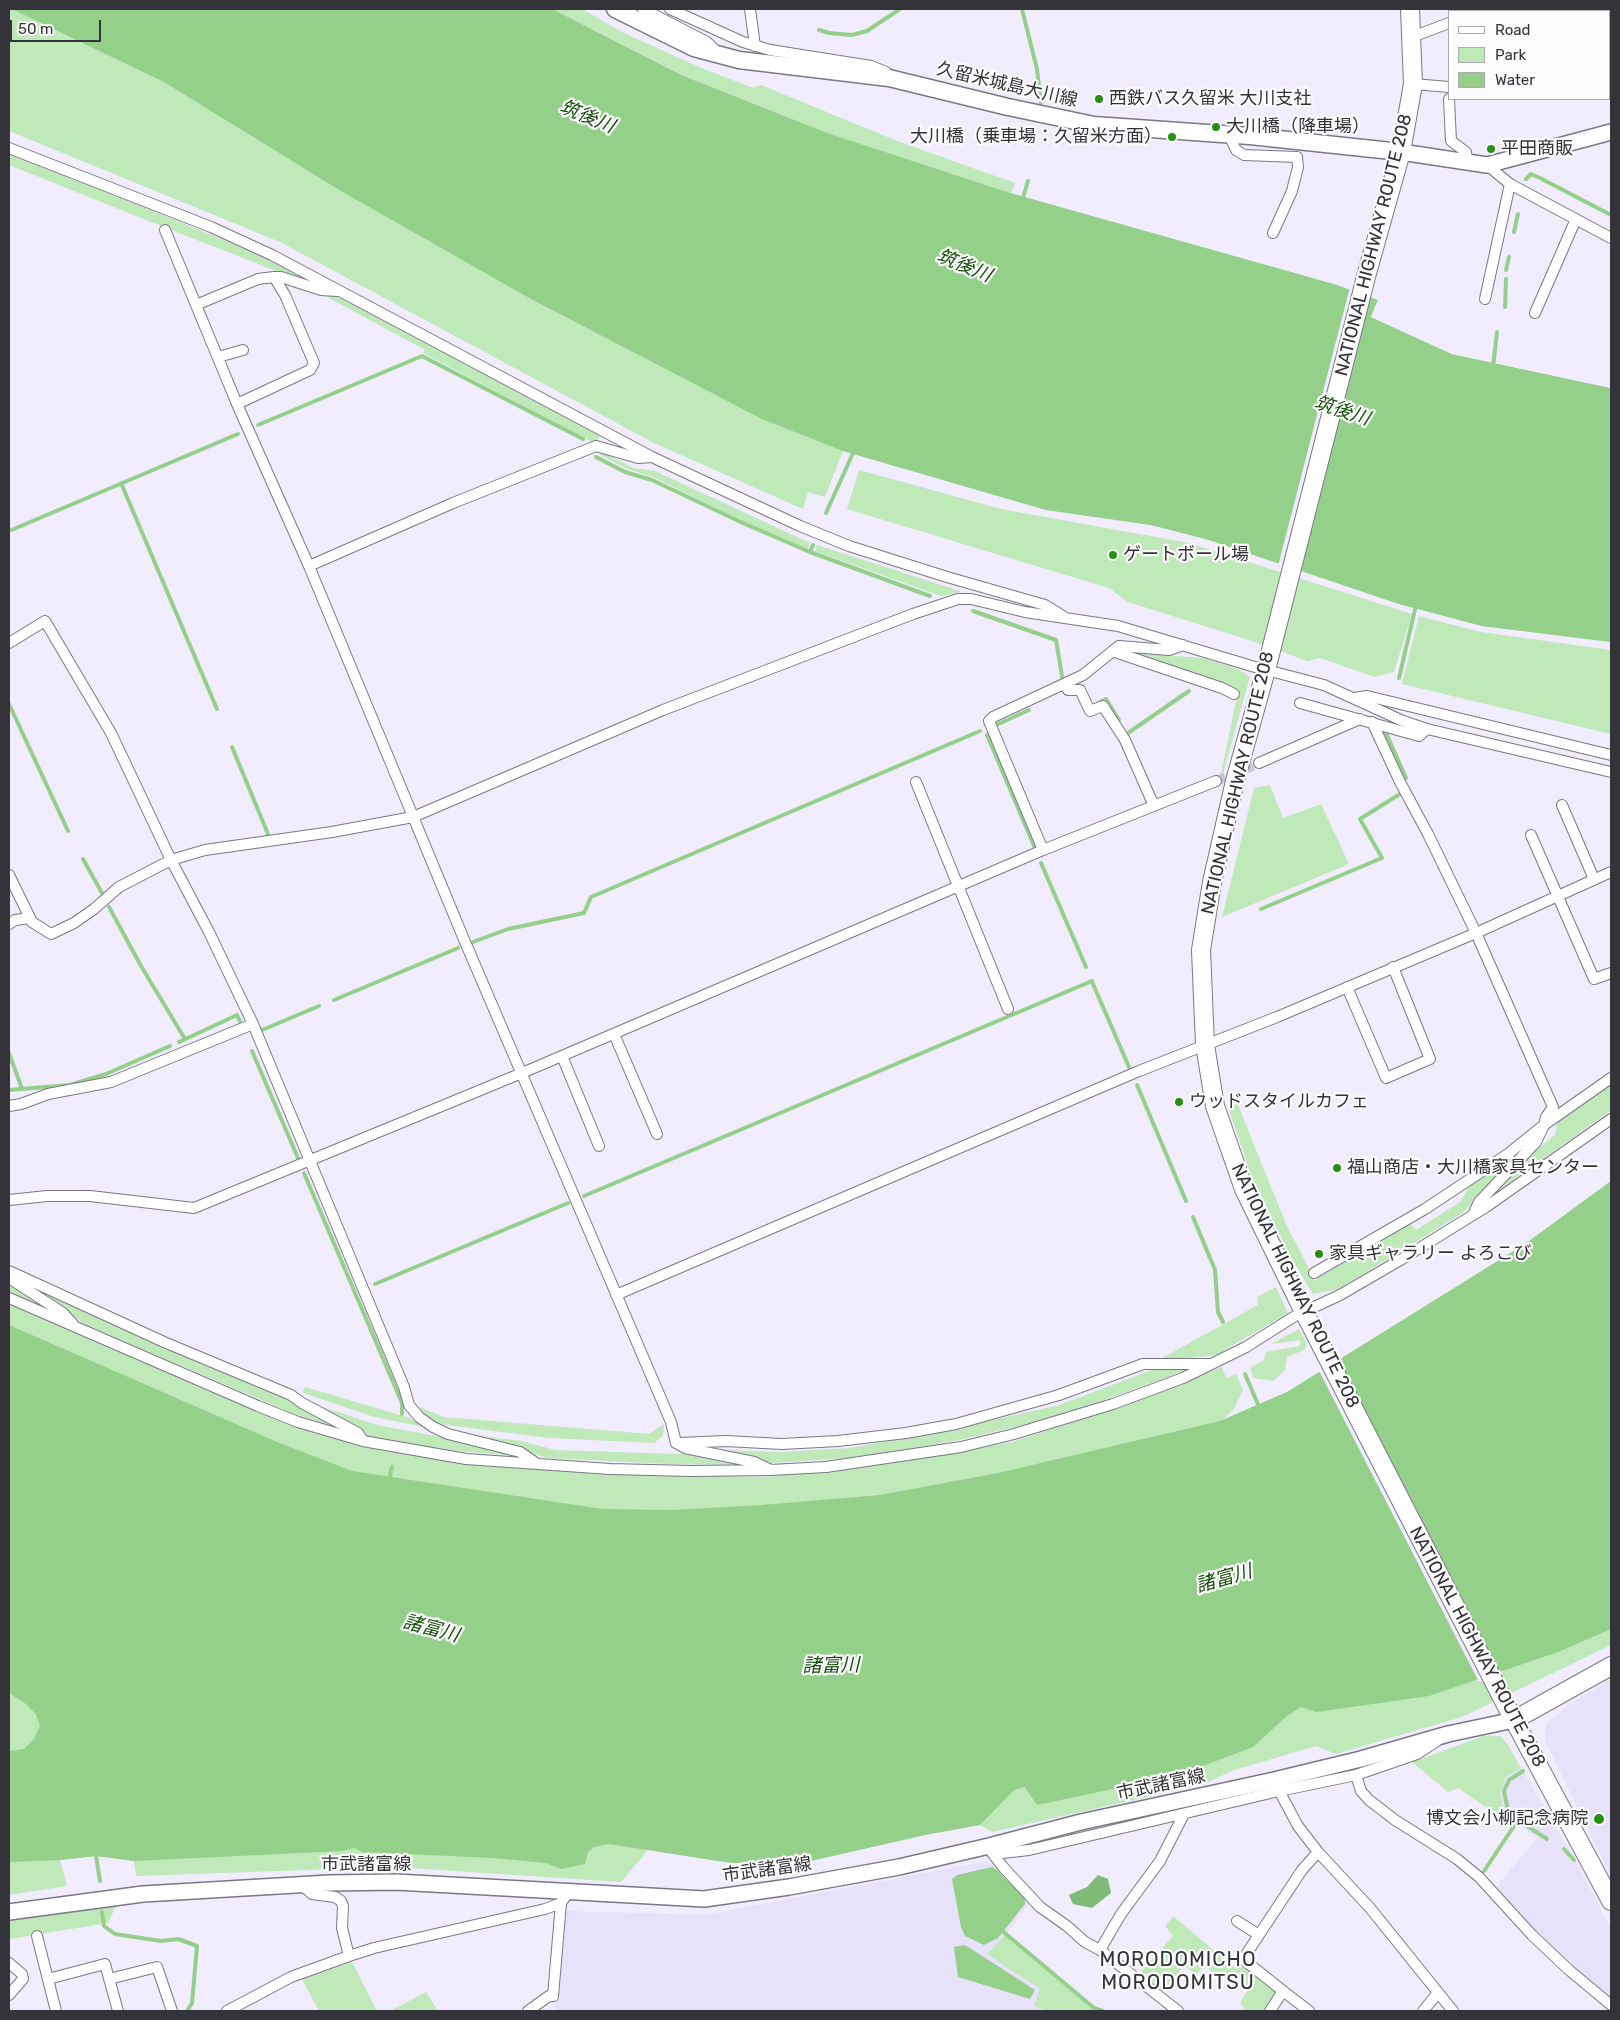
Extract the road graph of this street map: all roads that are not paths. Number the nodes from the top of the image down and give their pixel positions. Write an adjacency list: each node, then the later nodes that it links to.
1 (615, 9): 9 (main road, 久留米城島大川線)
2 (643, 9): 9 (street)
3 (670, 9): 8 (street)
4 (750, 9): 8 (street)
5 (1410, 9): 7 (highway, NATIONAL HIGHWAY ROUTE 208)
6 (1448, 23): 7 (street)
7 (1412, 37): 11 (highway, NATIONAL HIGHWAY ROUTE 208)
8 (755, 46): 10 (street)
9 (719, 56): 10 (main road, 久留米城島大川線)
10 (889, 78): 15 (main road, 久留米城島大川線)
11 (1413, 84): 12 (street); 17 (highway, NATIONAL HIGHWAY ROUTE 208)
12 (1448, 87)
13 (1449, 100): 18 (street)
14 (1611, 132): 19 (main road)
15 (1229, 135): 17 (main road, 久留米城島大川線); 23 (street)
16 (9, 148): 26 (street)
17 (1401, 152): 18 (main road); 39 (highway, NATIONAL HIGHWAY ROUTE 208)
18 (1467, 161): 19 (main road)
19 (1487, 165): 20 (street)
20 (1510, 184): 21 (street); 27 (street)
21 (1576, 219): 24 (street); 29 (street)
22 (165, 230): 28 (street)
23 (1273, 234)
24 (1611, 238)
25 (274, 277): 26 (street); 28 (street); 32 (street)
26 (340, 291): 33 (street)
27 (1485, 299)
28 (196, 305): 31 (street)
29 (1535, 313)
30 (243, 350): 31 (street)
31 (218, 357): 32 (street)
32 (237, 404): 34 (street)
33 (652, 457): 34 (street); 35 (street)
34 (309, 566): 54 (street)
35 (1066, 617): 37 (street); 54 (street)
36 (9, 643): 57 (street)
37 (1183, 645): 38 (street); 39 (street)
38 (1112, 651): 40 (street); 41 (street)
39 (1267, 664): 42 (street); 72 (highway, NATIONAL HIGHWAY ROUTE 208)
40 (1065, 684): 53 (street); 56 (street)
41 (1234, 694)
42 (1353, 698): 46 (street); 47 (street)
43 (1300, 703): 44 (street)
44 (1360, 719): 45 (street); 48 (street)
45 (1372, 722): 46 (street); 65 (street)
46 (1427, 729): 49 (street)
47 (1611, 755)
48 (1259, 763)
49 (1611, 772)
50 (1216, 781): 53 (street)
51 (916, 782): 61 (street)
52 (1562, 805): 60 (street)
53 (1154, 806): 56 (street)
54 (413, 817): 57 (street); 74 (street)
55 (1531, 835): 62 (street)
56 (1043, 850): 61 (street)
57 (171, 860): 63 (street); 70 (street)
58 (1611, 872): 60 (street)
59 (9, 875): 63 (street)
60 (1594, 879): 62 (street)
61 (960, 887): 69 (street); 71 (street)
62 (1558, 895): 65 (street); 67 (street)
63 (30, 918): 64 (street)
64 (9, 924)
65 (1476, 933): 66 (street); 78 (street)
66 (1392, 966): 68 (street); 68 (street)
67 (1611, 973)
68 (1346, 987): 72 (street)
69 (1008, 1009)
70 (253, 1024): 76 (street); 81 (street)
71 (614, 1034): 73 (street); 79 (street)
72 (1204, 1044): 87 (street); 89 (highway, NATIONAL HIGHWAY ROUTE 208)
73 (562, 1056): 74 (street); 80 (street)
74 (522, 1073): 81 (street); 87 (street)
75 (1611, 1078): 78 (street)
76 (9, 1106)
77 (1611, 1119): 83 (street)
78 (1544, 1125): 83 (street); 85 (street)
79 (656, 1134)
80 (599, 1146)
81 (310, 1161): 82 (street); 94 (street)
82 (9, 1200)
83 (1472, 1215): 89 (street)
84 (9, 1272): 92 (street)
85 (1314, 1274)
86 (9, 1278): 90 (street)
87 (616, 1295): 93 (street)
88 (9, 1298): 90 (street)
89 (1307, 1318): 91 (street); 97 (highway, NATIONAL HIGHWAY ROUTE 208)
90 (77, 1328): 92 (street)
91 (1212, 1364): 93 (street); 95 (street)
92 (363, 1441): 94 (street)
93 (676, 1443): 95 (street)
94 (537, 1464): 95 (street)
95 (770, 1470)
96 (1611, 1666): 97 (highway)
97 (1511, 1715): 98 (main road, 市武諸富線); 106 (highway, NATIONAL HIGHWAY ROUTE 208)
98 (1448, 1734): 99 (street); 100 (main road, 市武諸富線)
99 (1356, 1775): 100 (street); 119 (street)
100 (1276, 1786): 101 (street); 102 (main road, 市武諸富線); 103 (street)
101 (1184, 1814): 102 (street); 111 (street)
102 (991, 1850): 105 (main road, 市武諸富線); 111 (street)
103 (1318, 1852): 109 (street); 117 (street)
104 (304, 1884): 105 (main road, 市武諸富線); 107 (main road, 市武諸富線); 112 (street)
105 (564, 1898): 112 (street); 124 (street)
106 (1611, 1901)
107 (9, 1912)
108 (1237, 1921): 109 (street)
109 (1259, 1935): 116 (street)
110 (37, 1936): 114 (street)
111 (1100, 1950): 125 (street)
112 (349, 1956): 123 (street)
113 (9, 1963): 118 (street)
114 (48, 1979): 115 (street); 120 (street)
115 (109, 1979): 121 (street); 122 (street)
116 (1283, 1991): 126 (street); 127 (street)
117 (1437, 1994): 128 (street); 129 (street)
118 (9, 1995)
119 (1611, 2005)
120 (56, 2011)
121 (118, 2011)
122 (172, 2011)
123 (227, 2011)
124 (528, 2011)
125 (1178, 2011)
126 (1270, 2011)
127 (1309, 2011)
128 (1423, 2011)
129 (1453, 2011)

